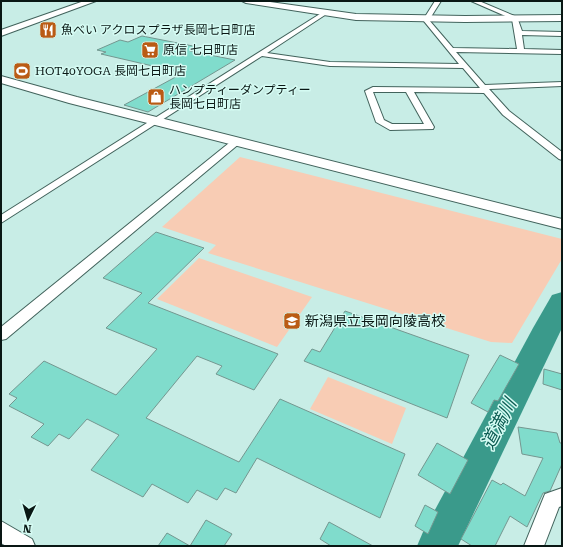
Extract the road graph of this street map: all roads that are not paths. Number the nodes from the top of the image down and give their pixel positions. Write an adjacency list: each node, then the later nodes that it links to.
1 (81, 1): 11 (street)
2 (92, 1): 12 (street)
3 (246, 1): 7 (street)
4 (438, 1): 8 (street)
5 (474, 1): 9 (street)
6 (337, 5): 7 (street)
7 (325, 13): 8 (street); 18 (street)
8 (428, 18): 9 (street); 15 (street)
9 (515, 18): 10 (street); 13 (street)
10 (562, 18)
11 (1, 29)
12 (1, 33)
13 (519, 33): 14 (street); 16 (street)
14 (562, 34)
15 (450, 50): 16 (street); 19 (street)
16 (521, 51): 17 (street)
17 (562, 52)
18 (259, 54): 19 (street); 24 (street)
19 (464, 66): 23 (street)
20 (1, 79): 24 (street)
21 (562, 84): 23 (street)
22 (408, 89): 22 (street); 23 (street)
23 (484, 89): 26 (street)
24 (157, 121): 25 (street); 27 (street)
25 (237, 141): 28 (street); 29 (street)
26 (562, 157)
27 (1, 220)
28 (562, 224)
29 (1, 335)
30 (562, 497): 33 (street)
31 (1, 531): 32 (street)
32 (25, 546)
33 (534, 546)

